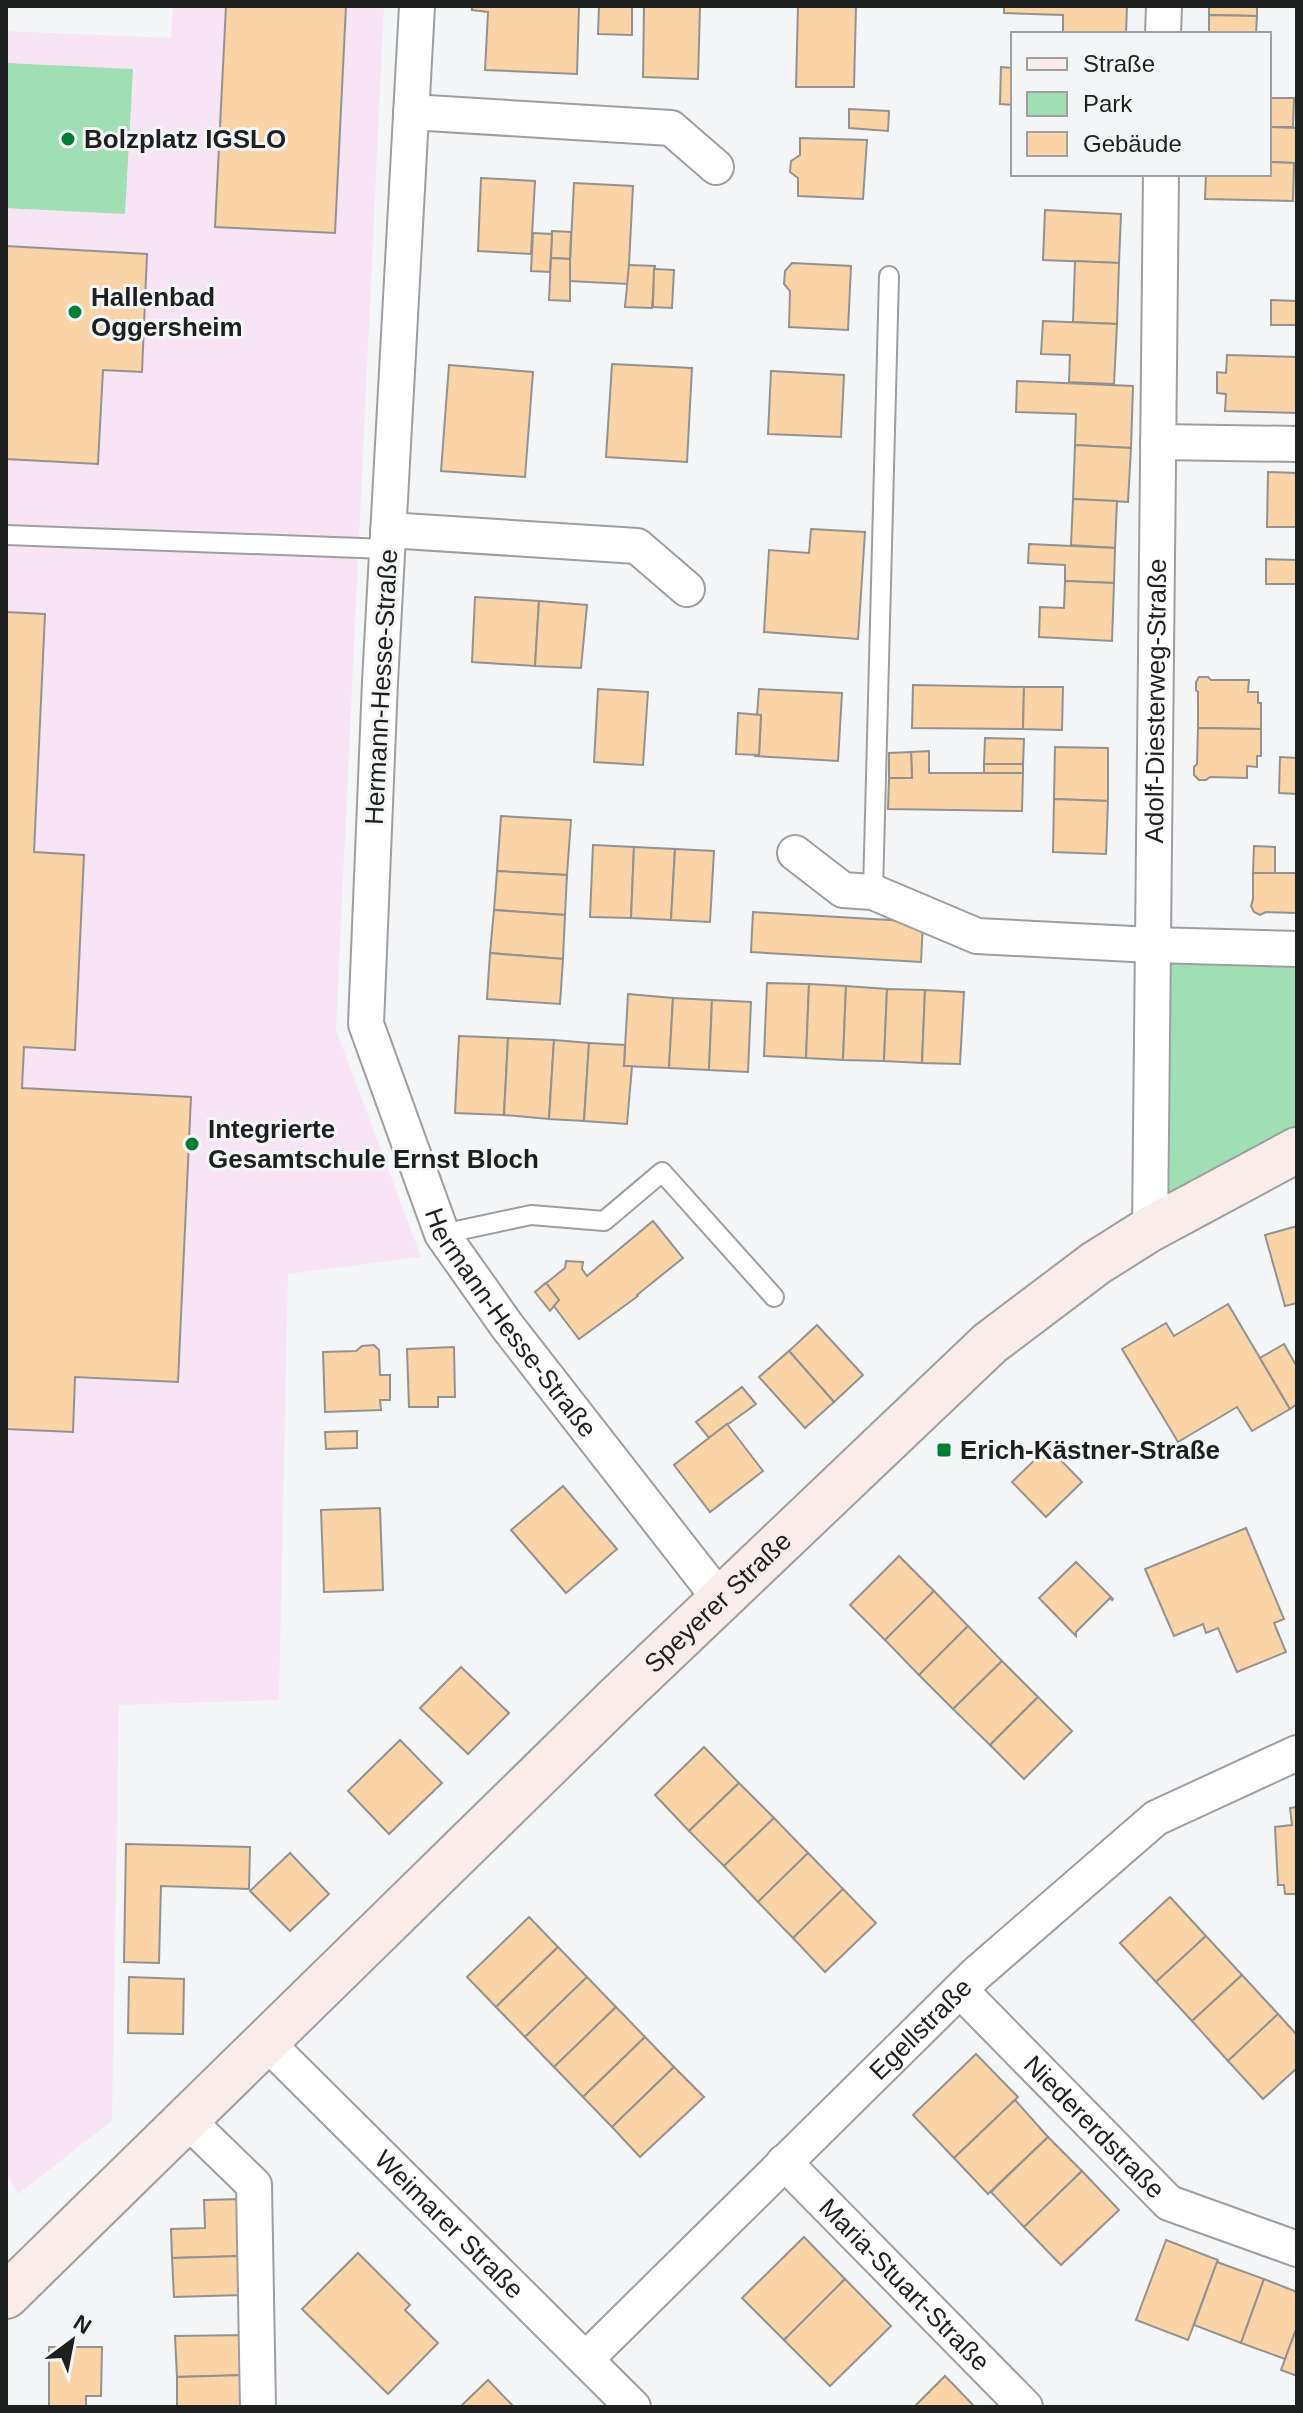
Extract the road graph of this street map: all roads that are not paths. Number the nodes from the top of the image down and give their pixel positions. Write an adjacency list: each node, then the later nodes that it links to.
1 (417, 6): 4 (street, Hermann-Hesse-Straße)
2 (1164, 6): 3 (street)
3 (1163, 32)
4 (411, 112): 5 (street); 11 (street, Hermann-Hesse-Straße)
5 (716, 167)
6 (1161, 176): 8 (street, Adolf-Diesterweg-Straße)
7 (889, 276): 14 (lane)
8 (1158, 442): 9 (street); 15 (street, Adolf-Diesterweg-Straße)
9 (1297, 444)
10 (6, 535): 11 (lane)
11 (387, 540): 12 (street, Hermann-Hesse-Straße); 19 (street, Hermann-Hesse-Straße)
12 (687, 589)
13 (795, 853): 14 (street)
14 (873, 892): 15 (street)
15 (1152, 945): 16 (street); 18 (street, Adolf-Diesterweg-Straße)
16 (1297, 949)
17 (1297, 1150): 18 (street, Speyerer Straße)
18 (1150, 1229): 21 (street, Speyerer Straße)
19 (442, 1234): 20 (lane); 21 (street, Hermann-Hesse-Straße)
20 (774, 1297)
21 (720, 1599): 24 (street, Speyerer Straße)
22 (1297, 1753): 23 (street, Egellstraße)
23 (960, 1990): 26 (street, Egellstraße); 27 (street, Niedererdstraße)
24 (265, 2041): 25 (street, Speyerer Straße); 29 (street, Weimarer Straße)
25 (186, 2119): 28 (street, Speyerer Straße); 30 (street)
26 (784, 2162): 29 (street, Egellstraße); 32 (street, Maria-Stuart-Straße)
27 (1297, 2249)
28 (6, 2296)
29 (586, 2359): 31 (street, Weimarer Straße)
30 (258, 2407)
31 (633, 2407)
32 (1025, 2407)

